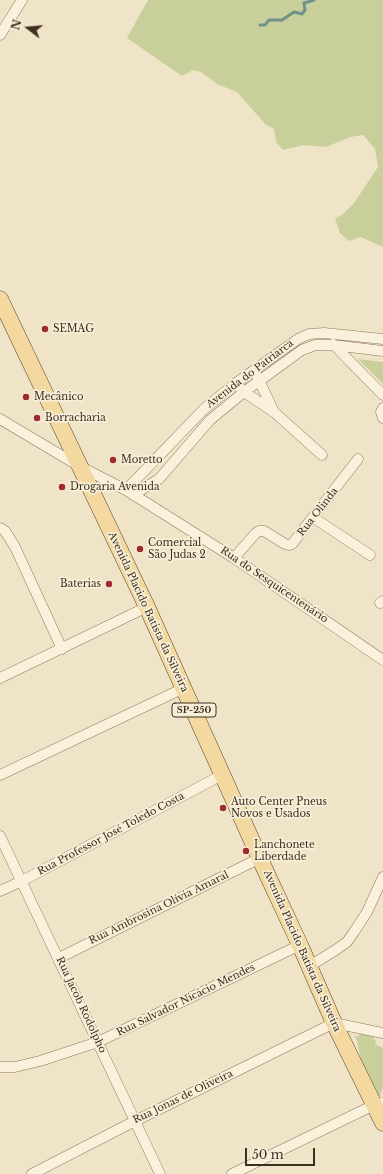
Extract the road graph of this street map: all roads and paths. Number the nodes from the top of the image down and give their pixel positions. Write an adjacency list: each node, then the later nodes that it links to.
1 (22, 0): 2 (street)
2 (0, 35)
3 (0, 299): 19 (main road, Avenida Placido Batista da Silveira / SP-250)
4 (324, 333): 5 (street, Avenida do Patriarca); 6 (street); 8 (street, Avenida do Patriarca)
5 (383, 339)
6 (333, 345): 7 (street, Avenida do Patriarca); 9 (street, Avenida do Patriarca); 12 (street)
7 (383, 351)
8 (253, 370): 9 (street); 10 (street, Avenida do Patriarca)
9 (259, 380): 11 (street, Avenida do Patriarca); 14 (street)
10 (236, 383): 11 (street); 20 (street, Avenida do Patriarca)
11 (244, 392): 14 (street); 20 (street, Avenida do Patriarca)
12 (383, 395)
13 (383, 408): 15 (street)
14 (274, 412): 17 (street)
15 (383, 418)
16 (2, 424): 19 (street, Rua do Sesquicentenário)
17 (322, 455)
18 (358, 459): 21 (street, Rua Olinda)
19 (79, 466): 20 (street, Rua do Sesquicentenário); 25 (main road, Avenida Placido Batista da Silveira / SP-250)
20 (129, 492): 24 (street, Rua do Sesquicentenário)
21 (314, 518): 23 (street); 24 (street, Rua Olinda)
22 (2, 531): 26 (street)
23 (370, 555)
24 (234, 558): 27 (street, Rua do Sesquicentenário)
25 (147, 607): 26 (street); 29 (main road, Avenida Placido Batista da Silveira / SP-250)
26 (62, 649): 28 (street)
27 (383, 660)
28 (0, 678)
29 (184, 688): 30 (street); 31 (main road, Avenida Placido Batista da Silveira / SP-250)
30 (0, 775)
31 (222, 776): 33 (main road, Avenida Placido Batista da Silveira / SP-250); 35 (street, Rua Professor José Toledo Costa)
32 (0, 836): 35 (street, Rua Jacob Rodolpho)
33 (260, 858): 37 (main road, Avenida Placido Batista da Silveira / SP-250); 38 (street, Rua Ambrosina Olívia Amaral)
34 (383, 877): 39 (street)
35 (22, 881): 36 (street, Rua Professor José Toledo Costa); 38 (street, Rua Jacob Rodolpho)
36 (0, 891)
37 (300, 945): 39 (main road, Avenida Placido Batista da Silveira / SP-250); 42 (street, Rua Salvador Nicácio Mendes)
38 (59, 958): 42 (street, Rua Jacob Rodolpho)
39 (310, 966): 40 (main road, Avenida Placido Batista da Silveira / SP-250)
40 (334, 1023): 41 (street); 44 (main road, Avenida Placido Batista da Silveira / SP-250); 45 (street, Rua Jonas de Oliveira)
41 (383, 1034)
42 (98, 1042): 43 (street, Rua Salvador Nicácio Mendes); 45 (street, Rua Jacob Rodolpho)
43 (0, 1067)
44 (379, 1104): 46 (main road, Avenida Placido Batista da Silveira / SP-250); 49 (street)
45 (135, 1121): 47 (street, Rua Jonas de Oliveira); 48 (street, Rua Jacob Rodolpho)
46 (383, 1123)
47 (32, 1174)
48 (160, 1174)
49 (232, 1174)

